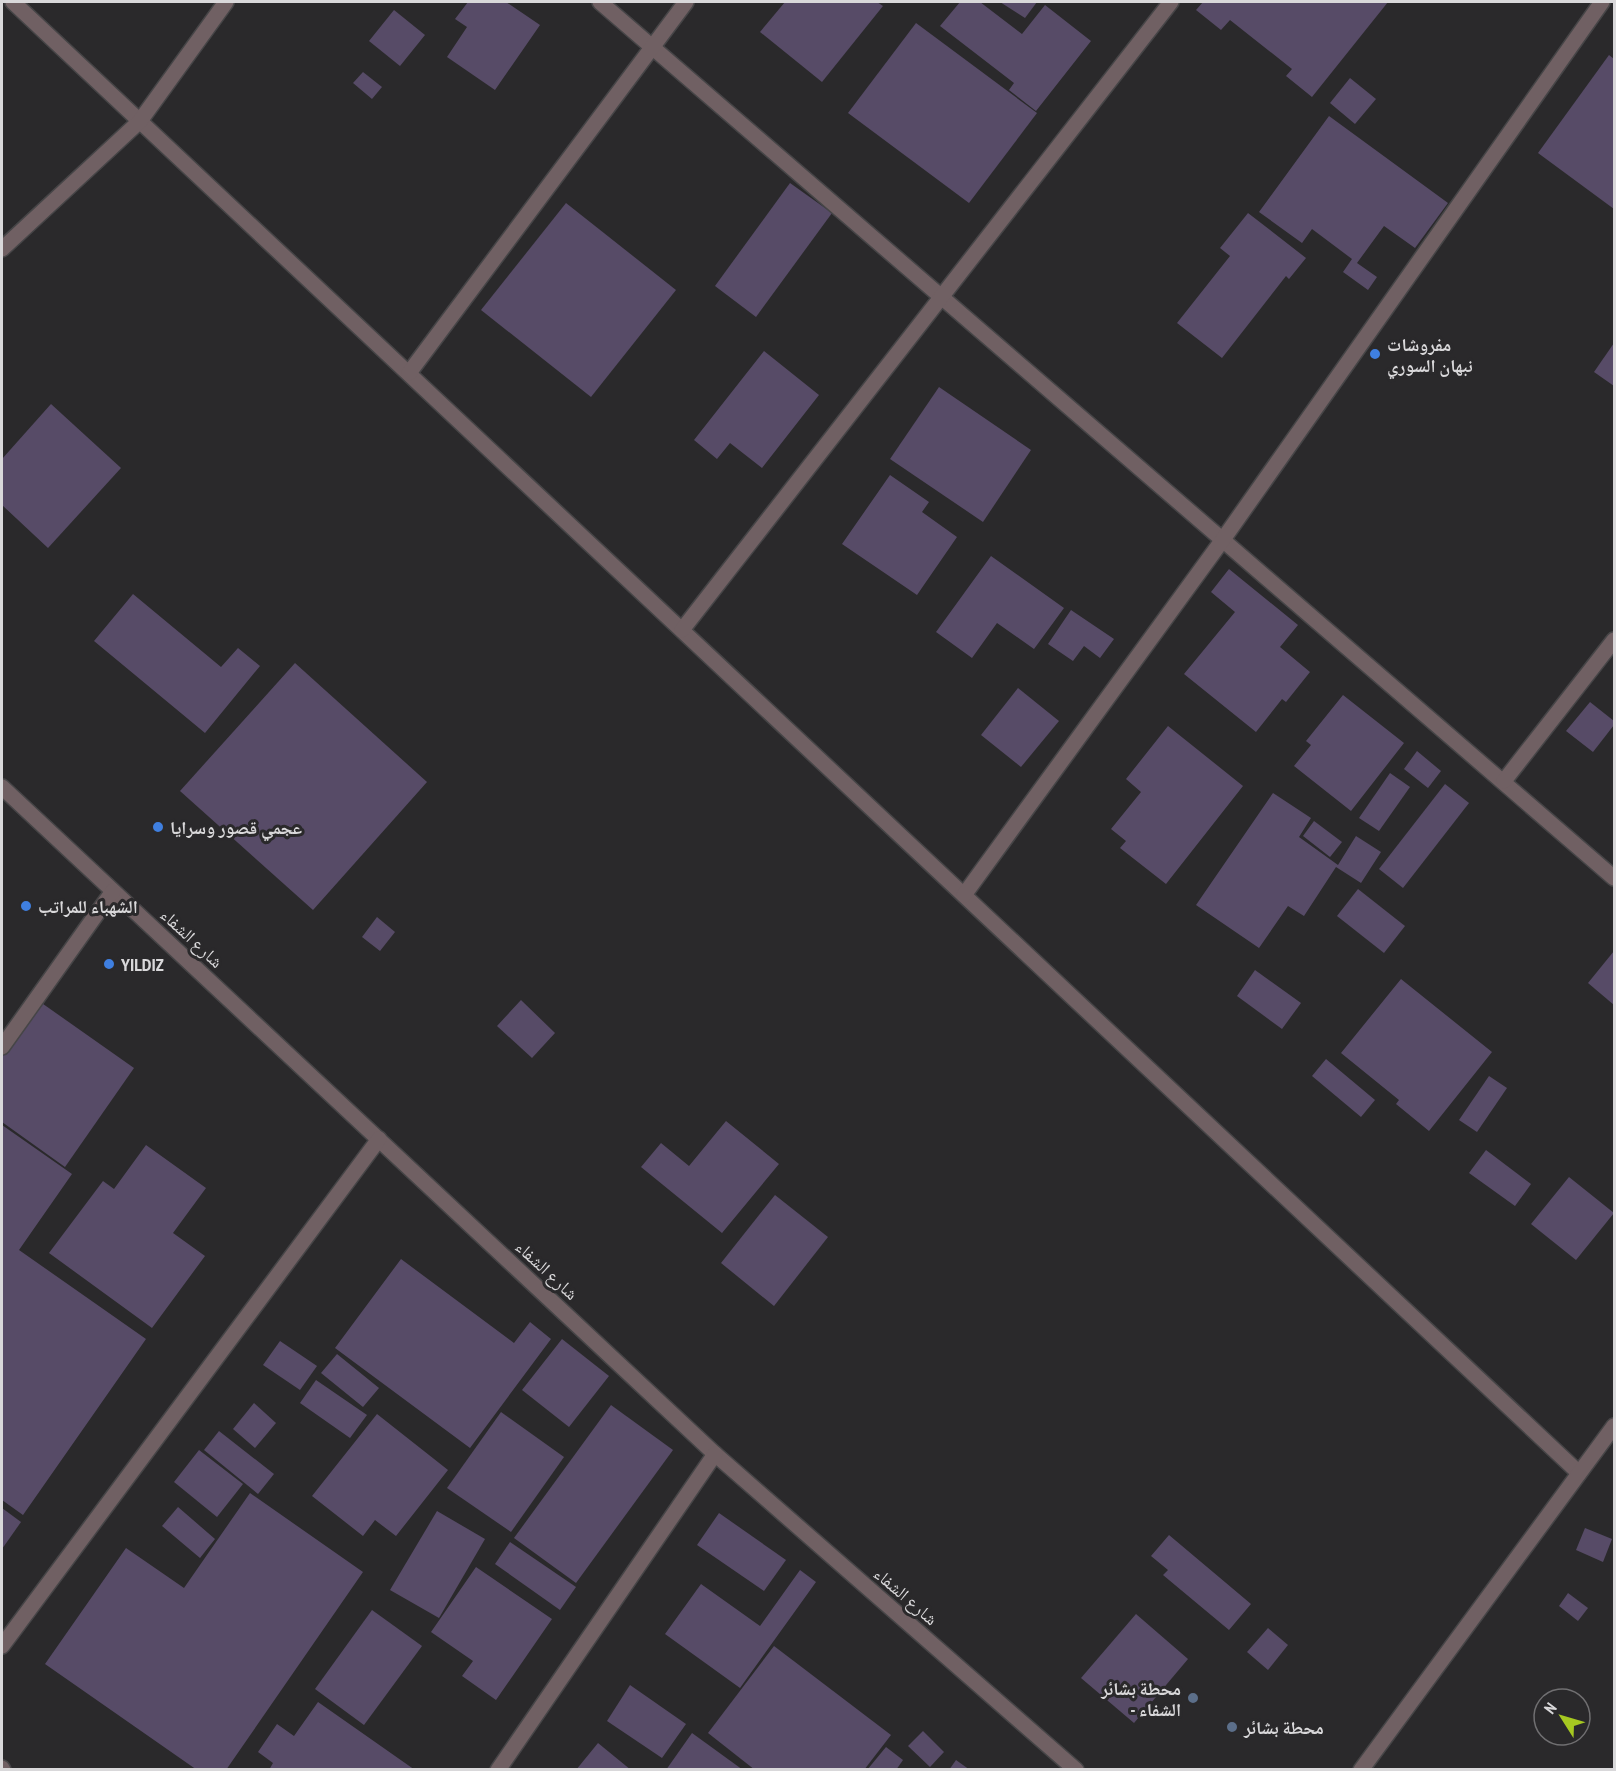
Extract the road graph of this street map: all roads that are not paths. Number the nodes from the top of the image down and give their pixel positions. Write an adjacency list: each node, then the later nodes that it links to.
1 (13, 2): 8 (street)
2 (226, 2): 8 (street)
3 (600, 2): 7 (street)
4 (686, 2): 7 (street)
5 (1171, 2): 10 (street)
6 (1602, 2): 12 (street)
7 (653, 46): 10 (street); 11 (street)
8 (140, 121): 9 (street); 11 (street)
9 (2, 249)
10 (942, 295): 12 (street); 13 (street)
11 (409, 373): 13 (street)
12 (1224, 538): 15 (street); 19 (street)
13 (682, 630): 19 (street)
14 (1614, 640): 15 (street)
15 (1504, 781): 17 (street)
16 (2, 787): 18 (street, شارع الشفاء)
17 (1614, 878)
18 (113, 891): 20 (street); 21 (street, شارع الشفاء)
19 (964, 895): 24 (street)
20 (2, 1047)
21 (379, 1140): 23 (street, شارع الشفاء); 25 (street)
22 (1613, 1432): 24 (street)
23 (715, 1454): 26 (street); 27 (street, شارع الشفاء)
24 (1579, 1473): 28 (street)
25 (2, 1646)
26 (498, 1770)
27 (1076, 1770)
28 (1360, 1770)

